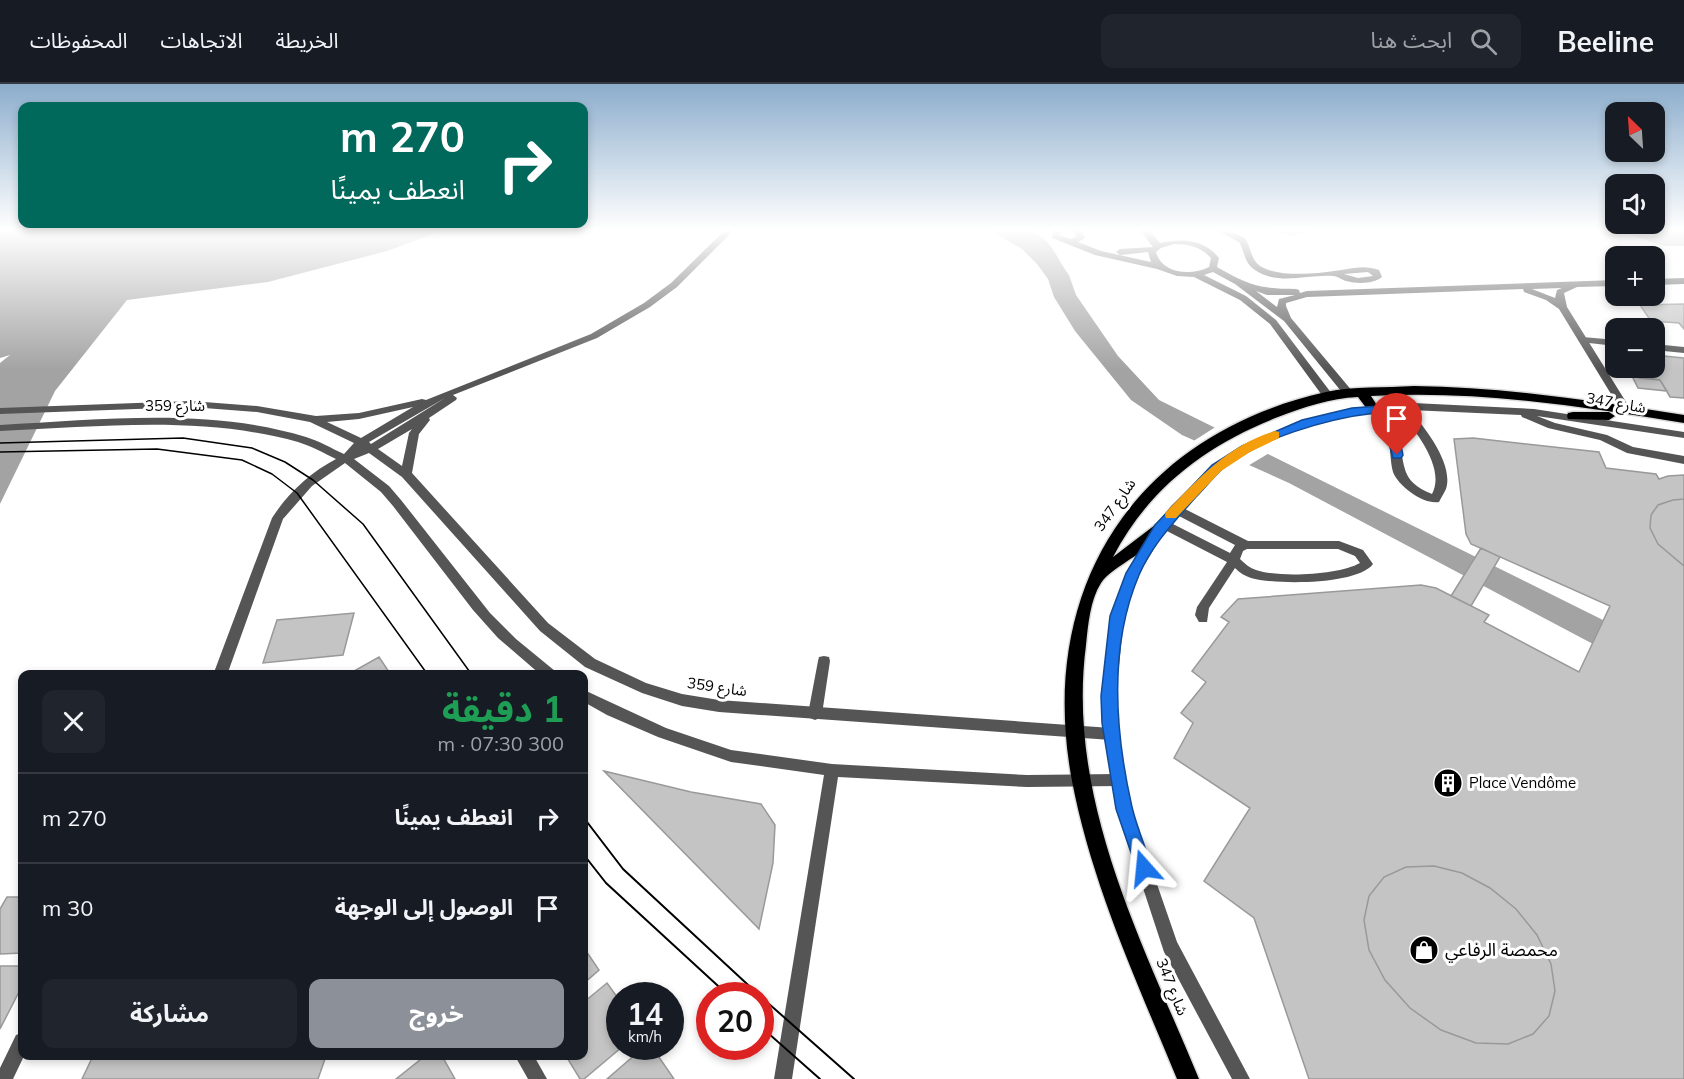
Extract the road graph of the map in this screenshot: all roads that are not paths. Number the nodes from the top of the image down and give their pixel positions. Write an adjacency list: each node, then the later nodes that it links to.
1 (683, 276): 23 (street, شارع 359)
2 (1200, 276): 22 (street)
3 (1228, 276): 8 (street)
4 (1344, 276): 6 (street)
5 (1377, 276): 6 (street)
6 (1363, 279): 13 (street)
7 (1684, 281): 9 (street)
8 (1238, 282): 14 (street); 16 (street)
9 (1665, 282)
10 (1605, 284): 11 (street)
11 (1577, 285): 12 (street); 15 (street)
12 (1505, 286): 13 (street); 15 (street)
13 (1372, 291): 14 (street)
14 (1306, 294): 16 (street)
15 (1562, 307): 17 (street)
16 (1287, 319): 21 (street)
17 (1583, 340): 18 (street); 26 (street)
18 (1605, 342)
19 (1665, 348): 20 (street)
20 (1684, 350)
21 (1355, 393): 22 (main road, شارع 347); 25 (main road); 26 (main road, شارع 347)
22 (1328, 396): 43 (main road, شارع 347)
23 (438, 402): 30 (street, شارع 359); 35 (street, شارع 359); 38 (street, شارع 359)
24 (1402, 407): 25 (street, شارع 347); 25 (street); 28 (street, شارع 347)
25 (1376, 410): 39 (street, شارع 347)
26 (1626, 410): 31 (main road, شارع 347)
27 (0, 411): 30 (street, شارع 359)
28 (1517, 411): 29 (street, شارع 347); 37 (street)
29 (1573, 416): 33 (main road); 34 (street, شارع 347)
30 (313, 419): 35 (street, شارع 359)
31 (1684, 419)
32 (0, 428): 36 (street, شارع 359)
33 (1684, 428)
34 (1684, 435)
35 (366, 445): 36 (street, شارع 359); 38 (street, شارع 359)
36 (346, 458): 46 (street); 47 (street, شارع 359)
37 (1684, 460)
38 (406, 474): 49 (street, شارع 359)
39 (1175, 509): 40 (street, شارع 347); 41 (street)
40 (1162, 526): 42 (street); 43 (main road); 51 (street, شارع 347)
41 (1246, 545): 42 (street); 42 (street)
42 (1234, 560): 44 (street)
43 (1094, 580): 50 (main road, شارع 347)
44 (1203, 620)
45 (824, 661): 49 (street)
46 (222, 670)
47 (544, 670)
48 (588, 698): 52 (street)
49 (815, 714): 50 (street, شارع 359)
50 (1075, 730): 51 (street, شارع 359); 53 (main road, شارع 347)
51 (1112, 734): 54 (street, شارع 347)
52 (832, 770): 53 (street); 59 (street)
53 (1080, 780): 54 (street); 60 (main road, شارع 347)
54 (1119, 780): 61 (street, شارع 347)
55 (18, 1049): 57 (street)
56 (526, 1060): 58 (street)
57 (4, 1079)
58 (538, 1079)
59 (783, 1079)
60 (1188, 1079)
61 (1241, 1079)

